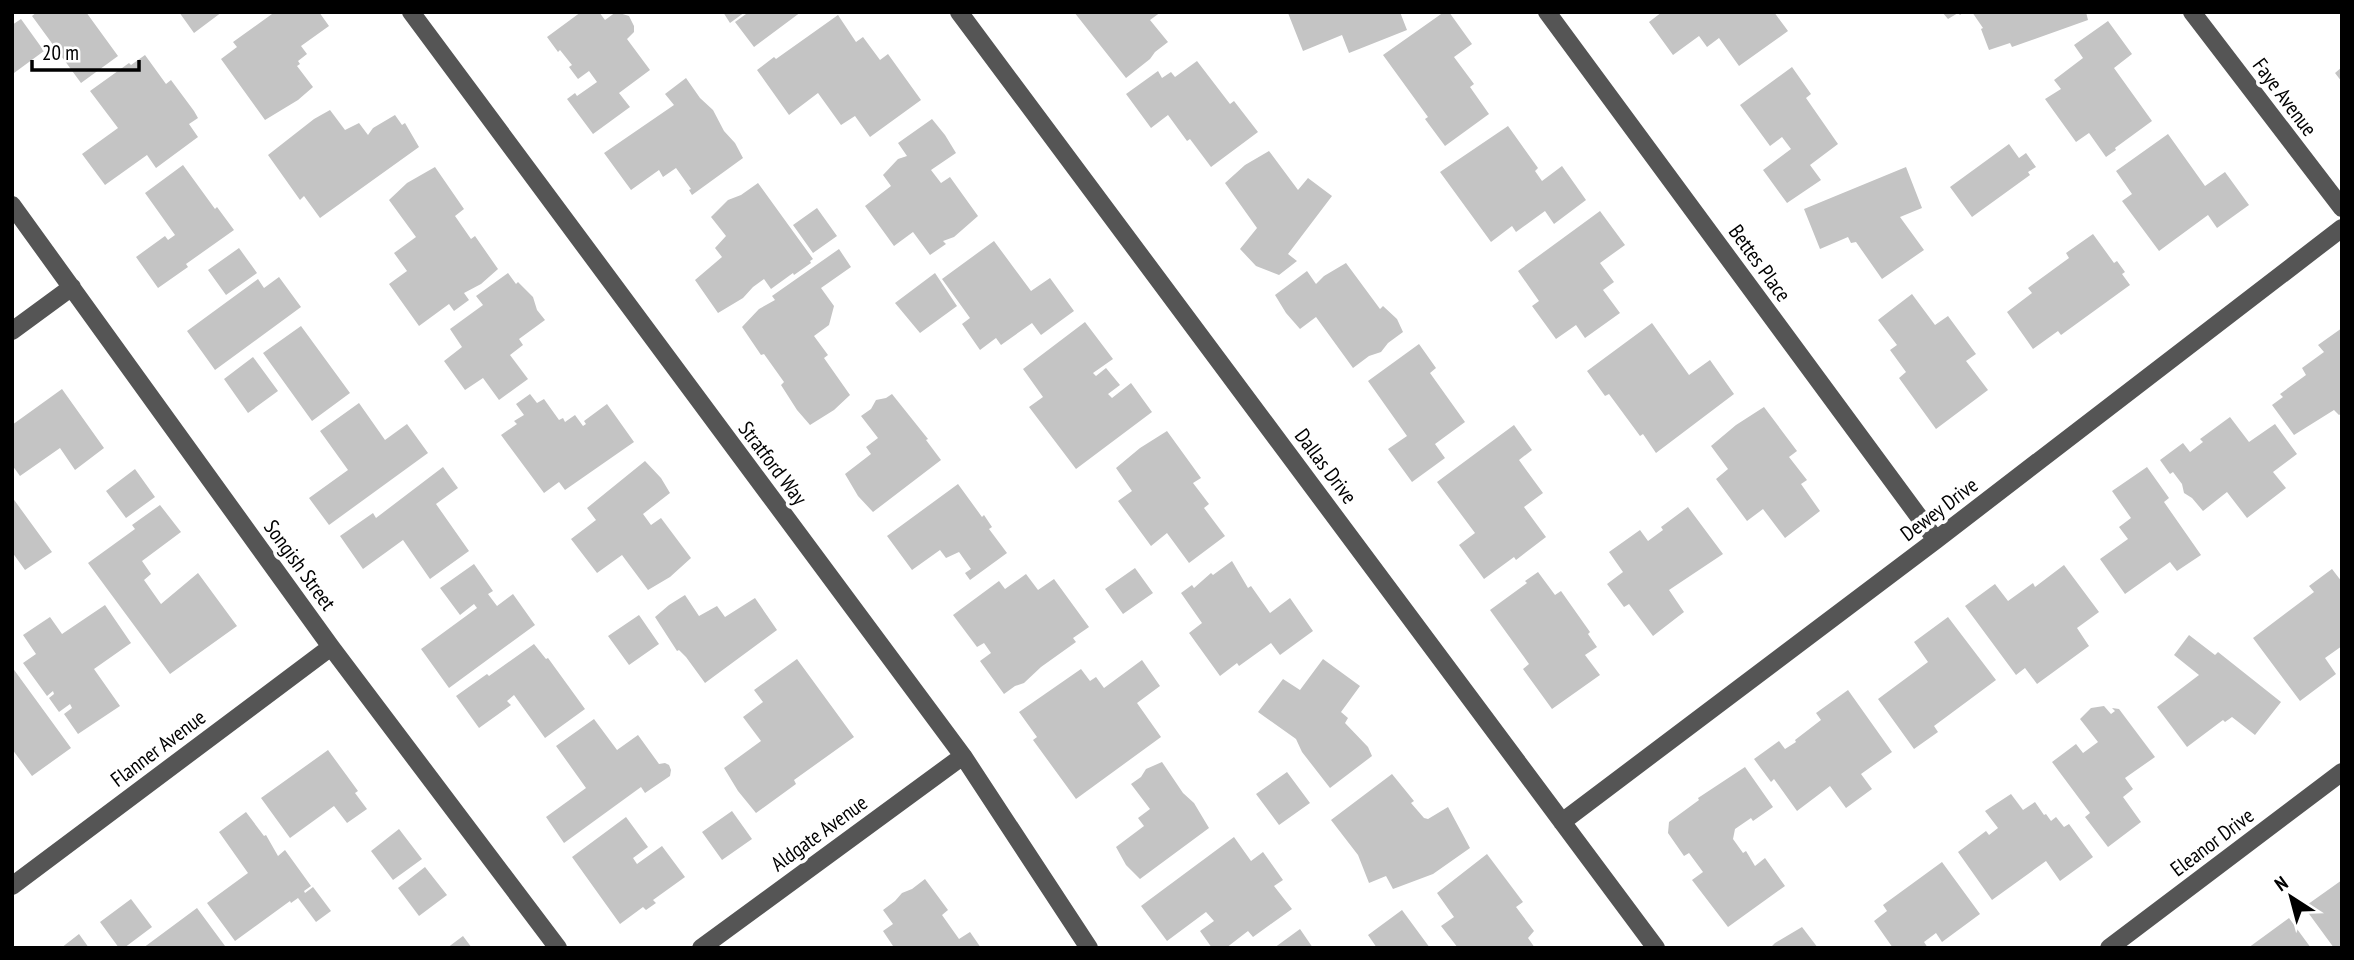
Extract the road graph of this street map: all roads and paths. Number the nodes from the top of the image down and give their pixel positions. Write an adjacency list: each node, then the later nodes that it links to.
1 (411, 12): 12 (street, Stratford Way)
2 (959, 12): 14 (street, Dallas Drive)
3 (1547, 12): 10 (street, Bettes Place)
4 (2192, 12): 6 (street, Faye Avenue)
5 (12, 205): 8 (street, Songish Street)
6 (2342, 208)
7 (2342, 228): 10 (street, Dewey Drive)
8 (72, 287): 9 (street); 11 (street, Songish Street)
9 (12, 331)
10 (1936, 540): 14 (street, Dewey Drive)
11 (331, 647): 15 (street, Flanner Avenue); 16 (street, Songish Street)
12 (963, 756): 17 (street, Aldgate Avenue); 18 (street, Stratford Way)
13 (2342, 772): 20 (street, Eleanor Drive)
14 (1562, 821): 19 (street, Dallas Drive)
15 (12, 886)
16 (558, 948)
17 (701, 948)
18 (1089, 948)
19 (1656, 948)
20 (2109, 948)

